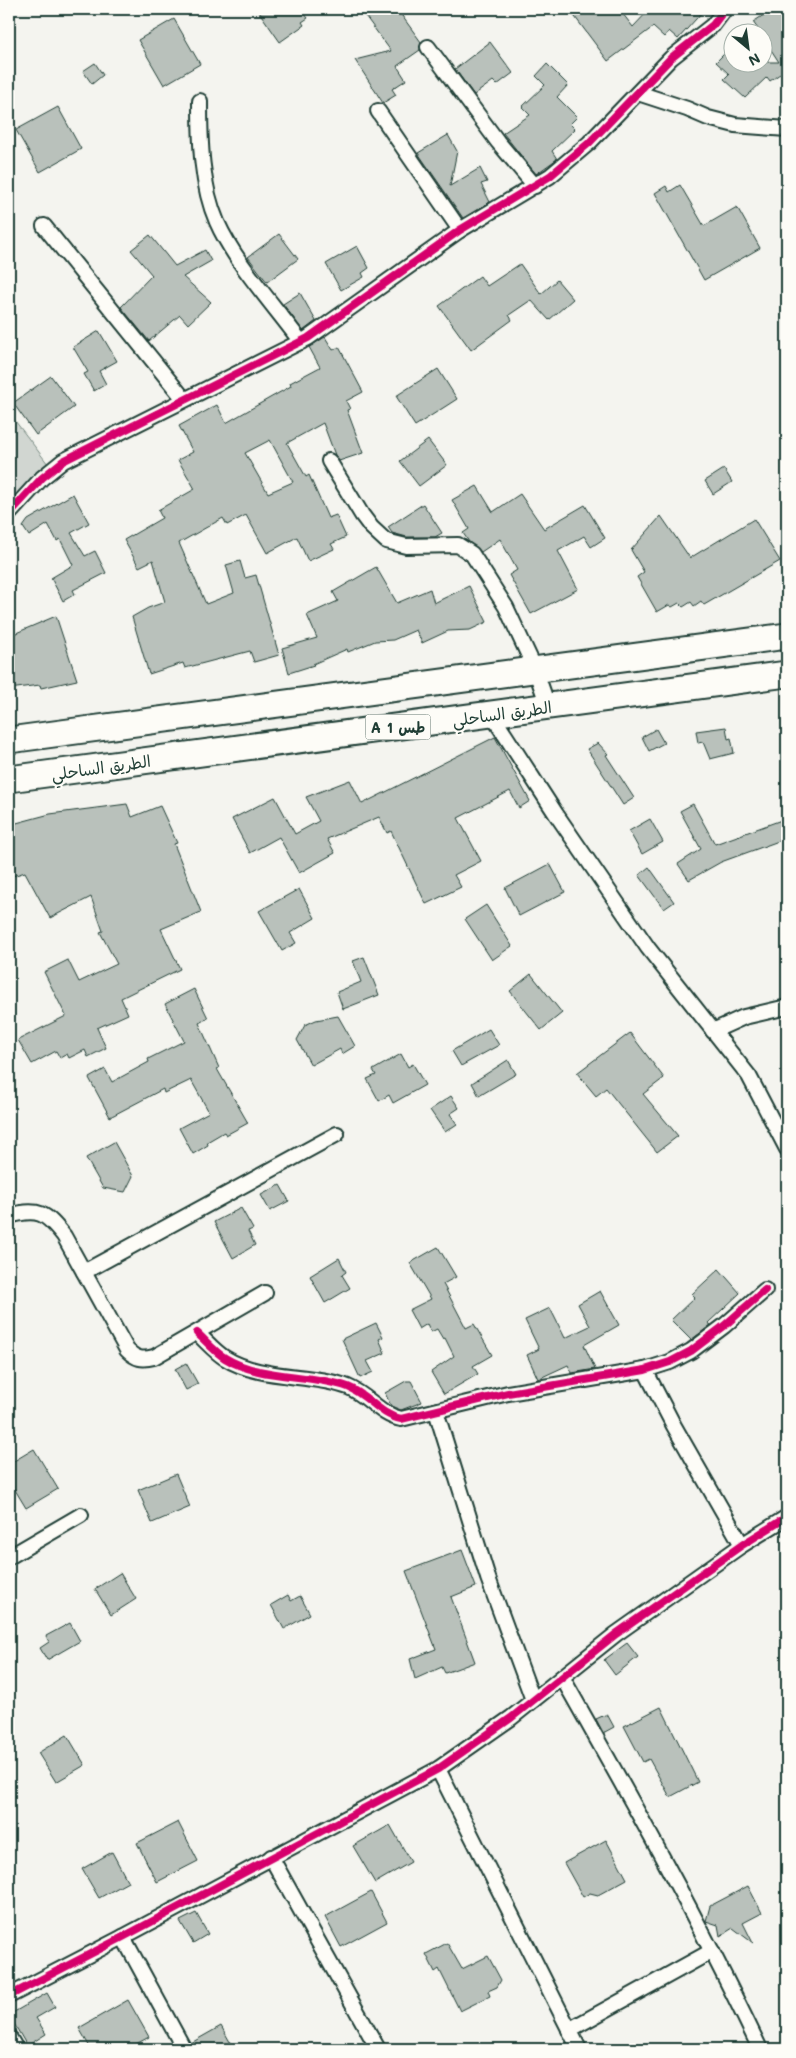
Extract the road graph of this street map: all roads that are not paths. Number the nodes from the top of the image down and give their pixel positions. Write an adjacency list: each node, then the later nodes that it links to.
1 (719, 11): 3 (street)
2 (428, 47): 7 (street)
3 (638, 93): 6 (street); 7 (street)
4 (200, 101): 10 (street)
5 (378, 111): 9 (street)
6 (787, 129)
7 (536, 186): 9 (street)
8 (44, 226): 11 (street)
9 (460, 230): 10 (street)
10 (301, 342): 11 (street)
11 (184, 399): 13 (street)
12 (329, 462): 15 (street)
13 (9, 514)
14 (787, 636): 15 (highway, A 1 طس)
15 (535, 669): 17 (street); 19 (highway, A 1 طس)
16 (787, 674): 17 (highway, الطريق الساحلي / A 1 طس)
17 (548, 706): 18 (highway, الطريق الساحلي / A 1 طس)
18 (492, 715): 20 (highway, الطريق الساحلي / A 1 طس); 22 (street)
19 (9, 740)
20 (9, 780)
21 (787, 1007): 22 (street)
22 (713, 1031): 24 (street)
23 (337, 1134): 26 (street)
24 (787, 1149)
25 (9, 1216): 26 (street)
26 (84, 1272): 29 (street)
27 (765, 1290): 30 (street)
28 (266, 1293): 29 (street)
29 (197, 1333): 31 (street)
30 (645, 1370): 31 (street); 34 (street)
31 (436, 1411): 37 (street)
32 (82, 1515): 35 (street)
33 (787, 1517): 34 (street)
34 (742, 1545): 36 (street)
35 (9, 1557)
36 (562, 1677): 37 (street); 41 (street)
37 (533, 1700): 38 (street)
38 (438, 1768): 39 (street); 43 (street)
39 (271, 1858): 40 (street); 47 (street)
40 (123, 1938): 42 (street); 46 (street)
41 (712, 1951): 43 (street); 49 (street)
42 (9, 1996)
43 (569, 2030): 48 (street)
44 (9, 2037): 45 (street)
45 (16, 2049)
46 (184, 2049)
47 (378, 2049)
48 (579, 2049)
49 (760, 2049)

